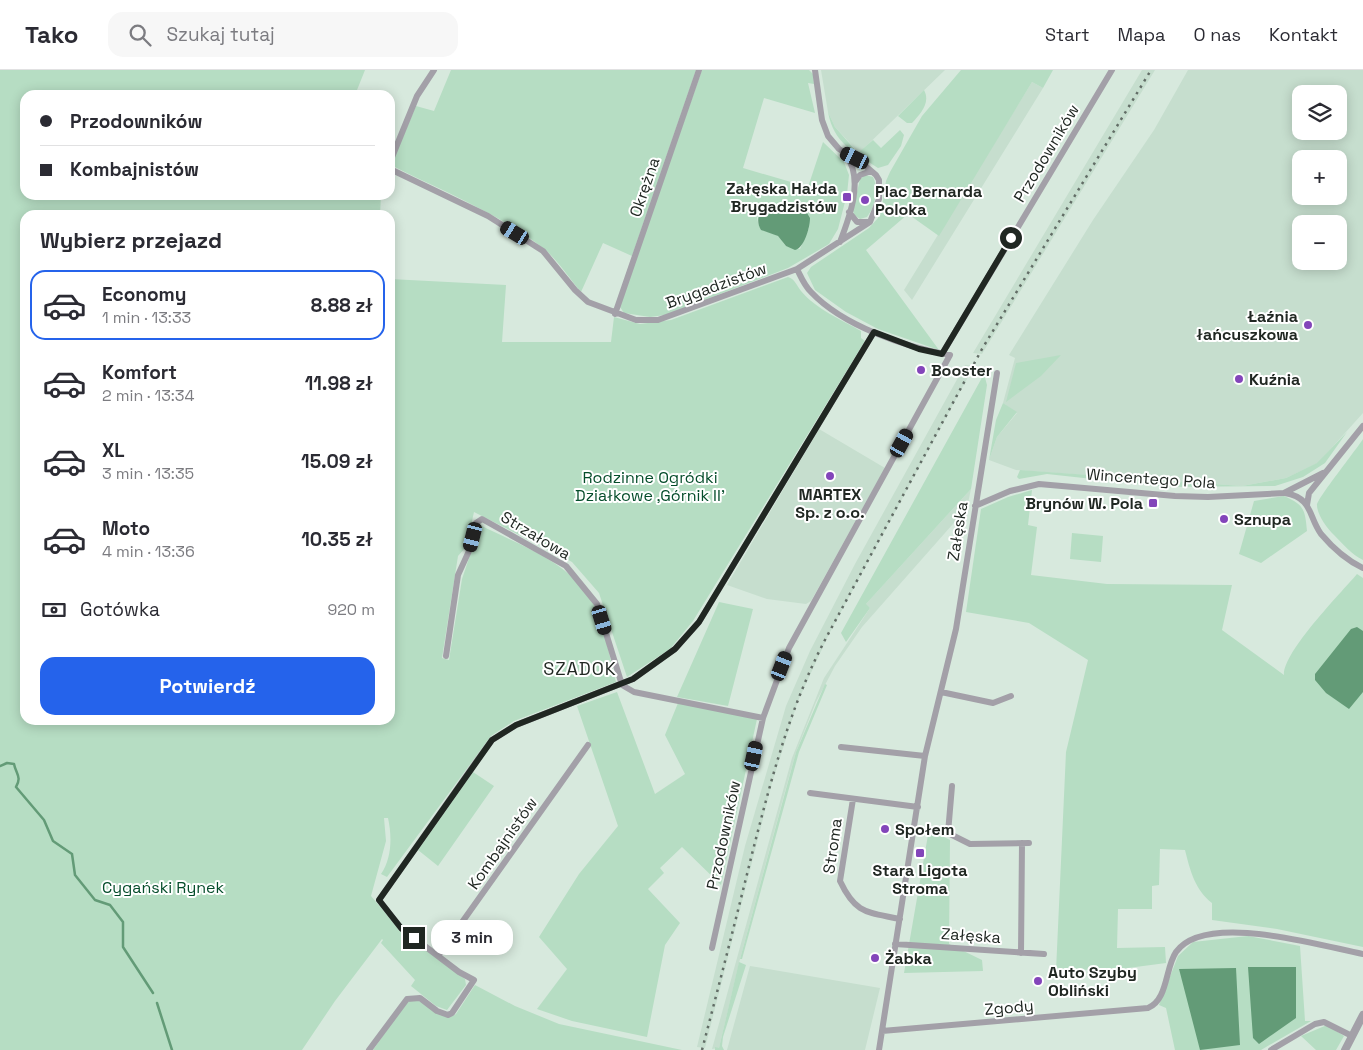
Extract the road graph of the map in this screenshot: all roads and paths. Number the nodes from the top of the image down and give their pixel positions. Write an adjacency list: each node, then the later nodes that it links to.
1 (434, 70): 5 (street)
2 (699, 70): 14 (street, Okrężna)
3 (815, 70): 6 (street)
4 (1112, 70): 16 (street, Przodowników)
5 (395, 150)
6 (845, 154): 8 (street); 9 (street)
7 (395, 171): 14 (street, Brygadzistów)
8 (871, 171): 9 (street); 11 (street)
9 (855, 182): 10 (street)
10 (849, 212): 11 (street); 12 (street)
11 (870, 222): 12 (street, Brygadzistów)
12 (840, 242): 13 (street, Brygadzistów)
13 (797, 269): 14 (street, Brygadzistów); 15 (street)
14 (614, 314)
15 (874, 332): 16 (street); 25 (street)
16 (942, 354): 28 (street, Przodowników)
17 (997, 373): 22 (street, Załęska)
18 (1363, 426): 19 (street, Wincentego Pola)
19 (1323, 473): 20 (street, Wincentego Pola); 21 (street, Wincentego Pola)
20 (1284, 493): 21 (street); 22 (street, Wincentego Pola)
21 (1307, 505): 23 (street)
22 (975, 506): 26 (street, Załęska)
23 (1363, 568)
24 (446, 656): 25 (street, Strzałowa)
25 (622, 685): 28 (street); 46 (street)
26 (941, 692): 27 (street); 31 (street, Załęska)
27 (1011, 696)
28 (763, 718): 42 (street, Przodowników)
29 (588, 744): 46 (street, Kombajnistów)
30 (840, 747): 31 (street)
31 (925, 756): 35 (street, Załęska)
32 (952, 786): 37 (street)
33 (810, 793): 34 (street, Stroma)
34 (853, 798): 35 (street, Stroma); 40 (street, Stroma)
35 (918, 807): 36 (street, Załęska)
36 (914, 830): 37 (street); 40 (street, Załęska)
37 (948, 833): 38 (street)
38 (1022, 843): 39 (street); 43 (street)
39 (1029, 843)
40 (900, 919): 41 (street, Załęska)
41 (895, 944): 43 (street, Załęska); 48 (street, Załęska)
42 (712, 948)
43 (1021, 953): 44 (street, Załęska)
44 (1044, 954)
45 (1363, 954): 48 (street, Zgody)
46 (438, 956): 50 (street)
47 (1363, 1014): 49 (street)
48 (882, 1030): 51 (street, Załęska)
49 (1352, 1036): 52 (street); 53 (street)
50 (369, 1050)
51 (879, 1050)
52 (1270, 1050)
53 (1345, 1050)

